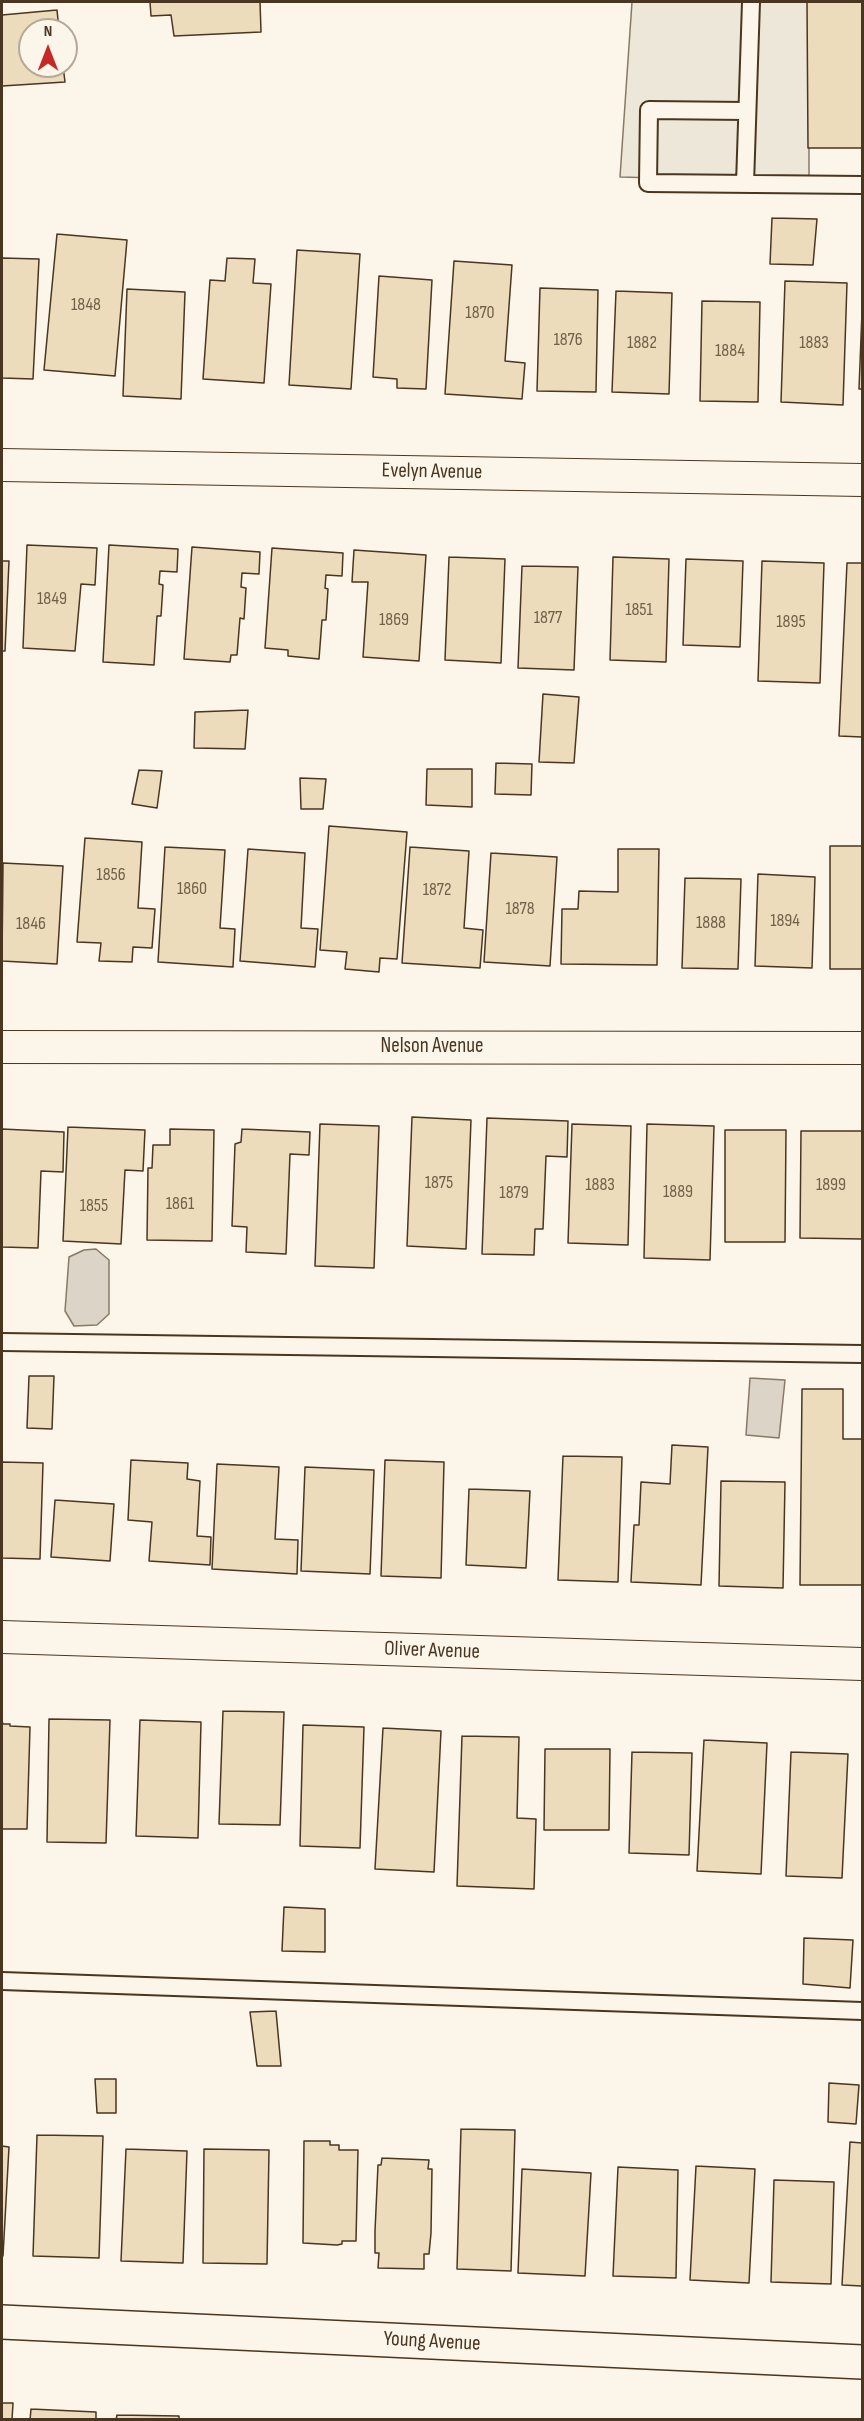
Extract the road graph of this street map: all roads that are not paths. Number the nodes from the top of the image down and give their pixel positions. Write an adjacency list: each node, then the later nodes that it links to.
1 (751, 2): 2 (lane)
2 (746, 111): 3 (lane); 3 (lane)
3 (745, 184): 4 (lane)
4 (862, 185)
5 (2, 465): 6 (street, Evelyn Avenue)
6 (862, 480)
7 (2, 1047): 8 (street, Nelson Avenue)
8 (862, 1048)
9 (2, 1342): 10 (lane)
10 (862, 1354)
11 (2, 1637): 12 (street, Oliver Avenue)
12 (862, 1664)
13 (2, 1981): 14 (lane)
14 (862, 2011)
15 (2, 2322): 16 (street, Young Avenue)
16 (862, 2362)

